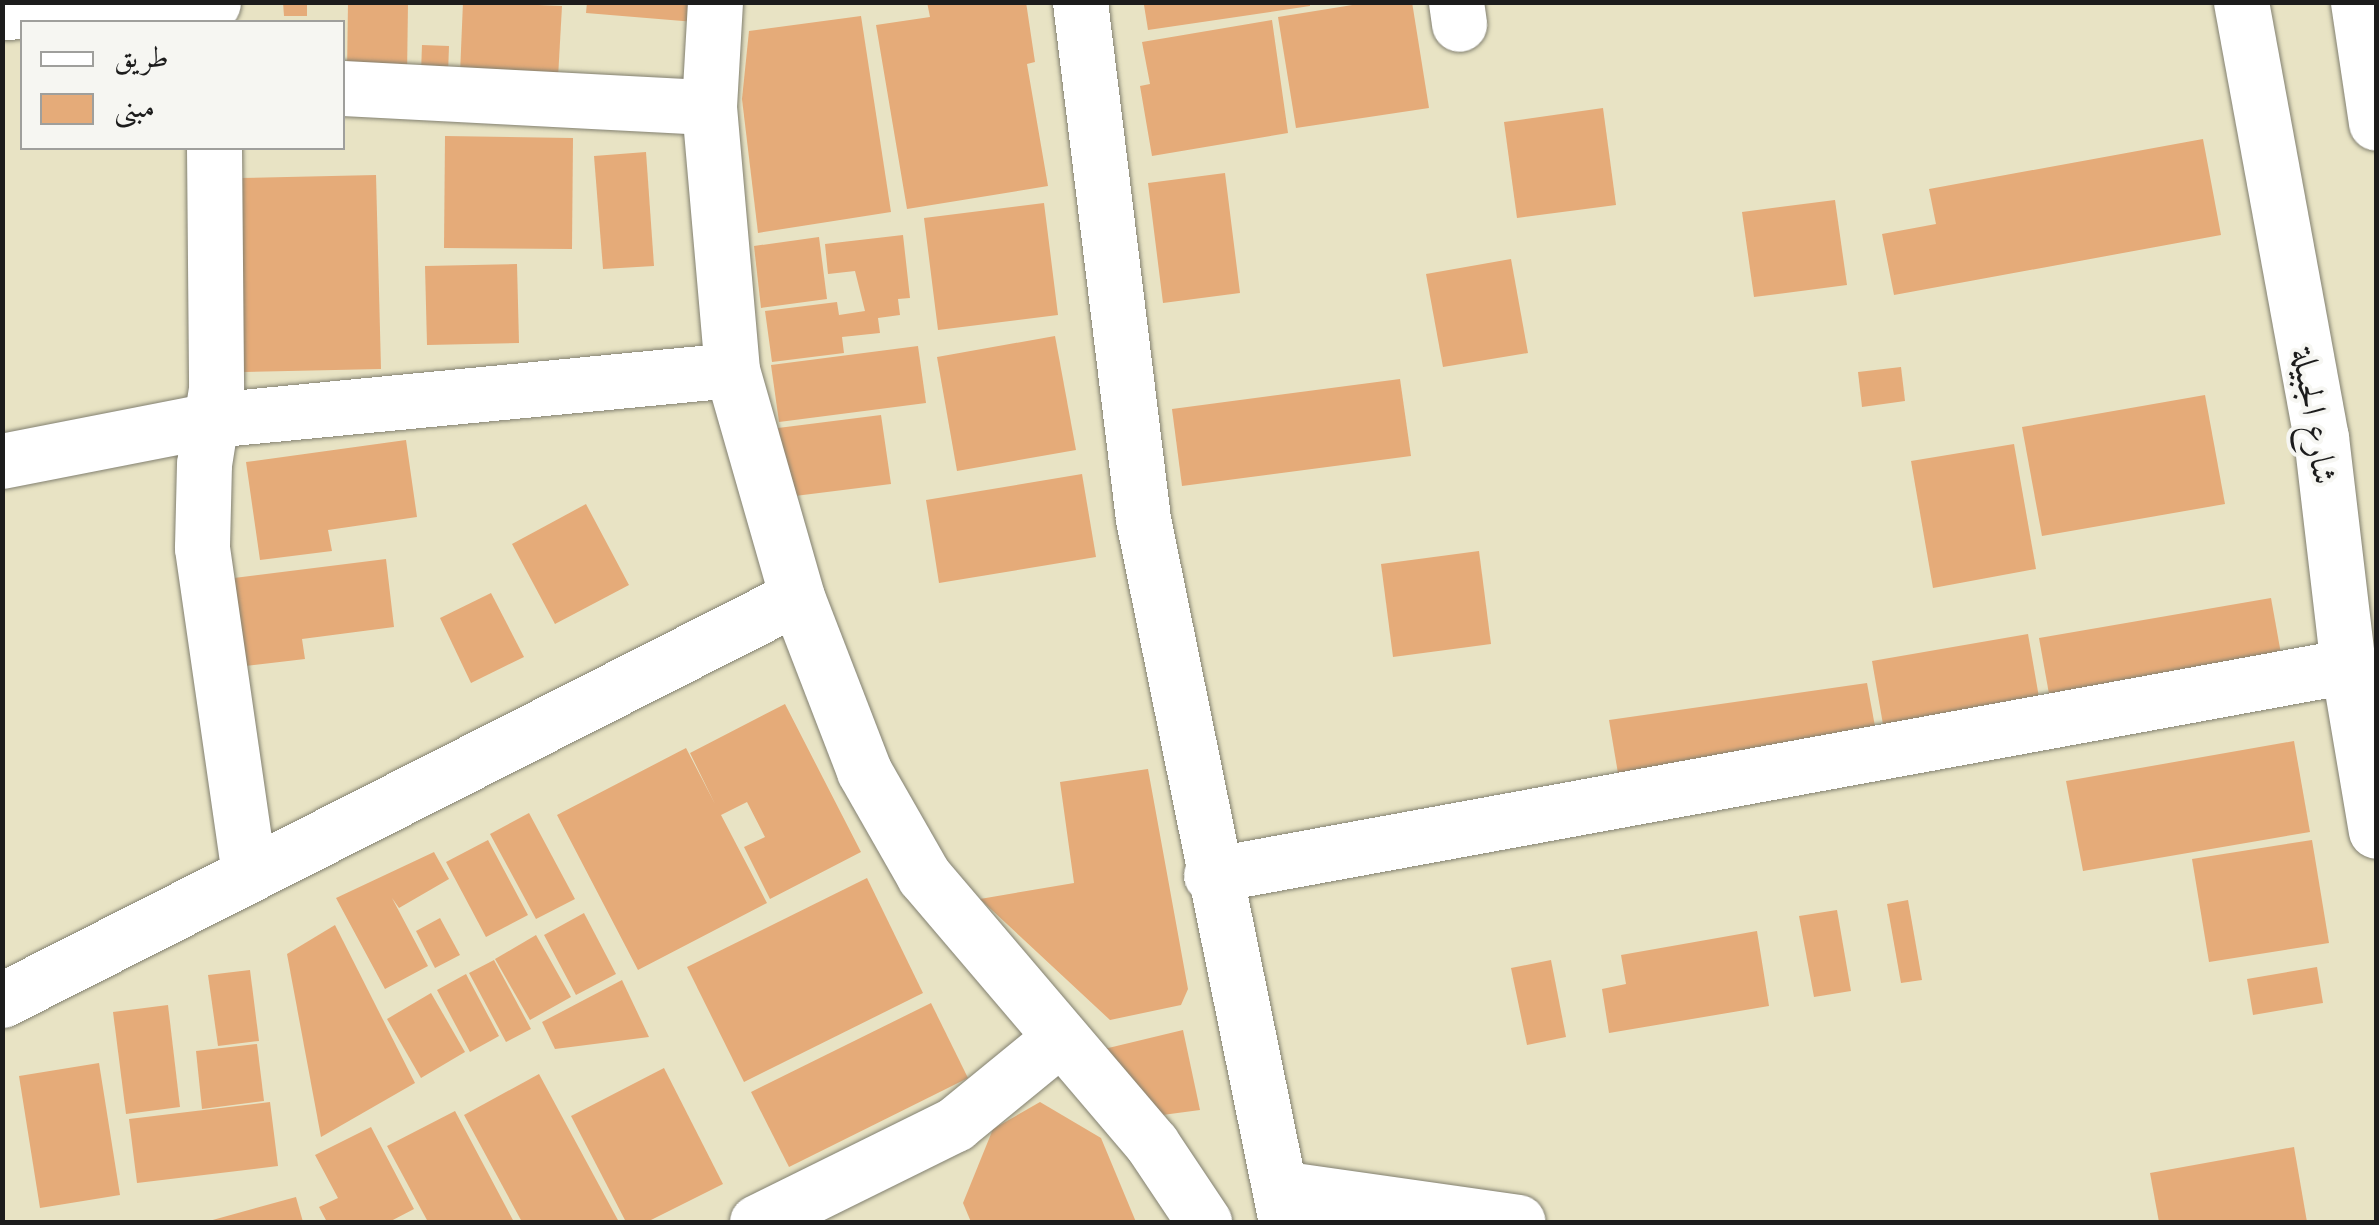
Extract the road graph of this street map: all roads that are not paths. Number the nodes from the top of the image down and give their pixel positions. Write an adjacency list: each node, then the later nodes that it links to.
1 (715, 2): 9 (street)
2 (1080, 2): 19 (street)
3 (2240, 2): 16 (street, شارع الجبيلة)
4 (2358, 2): 10 (street)
5 (212, 3): 6 (street)
6 (77, 6): 7 (street)
7 (2, 12)
8 (345, 88): 9 (street)
9 (710, 106): 12 (street)
10 (2376, 123)
11 (214, 150): 13 (street)
12 (732, 370): 13 (street); 15 (street)
13 (212, 420): 14 (street); 18 (street)
14 (2, 461)
15 (796, 598): 18 (street); 21 (street)
16 (2348, 666): 17 (street, شارع الجبيلة); 19 (street)
17 (2376, 831)
18 (250, 875): 20 (street)
19 (1211, 875): 22 (street)
20 (2, 1000)
21 (1060, 1038): 23 (street); 24 (street)
22 (1283, 1206): 25 (street)
23 (757, 1222)
24 (1204, 1222)
25 (1518, 1222)

